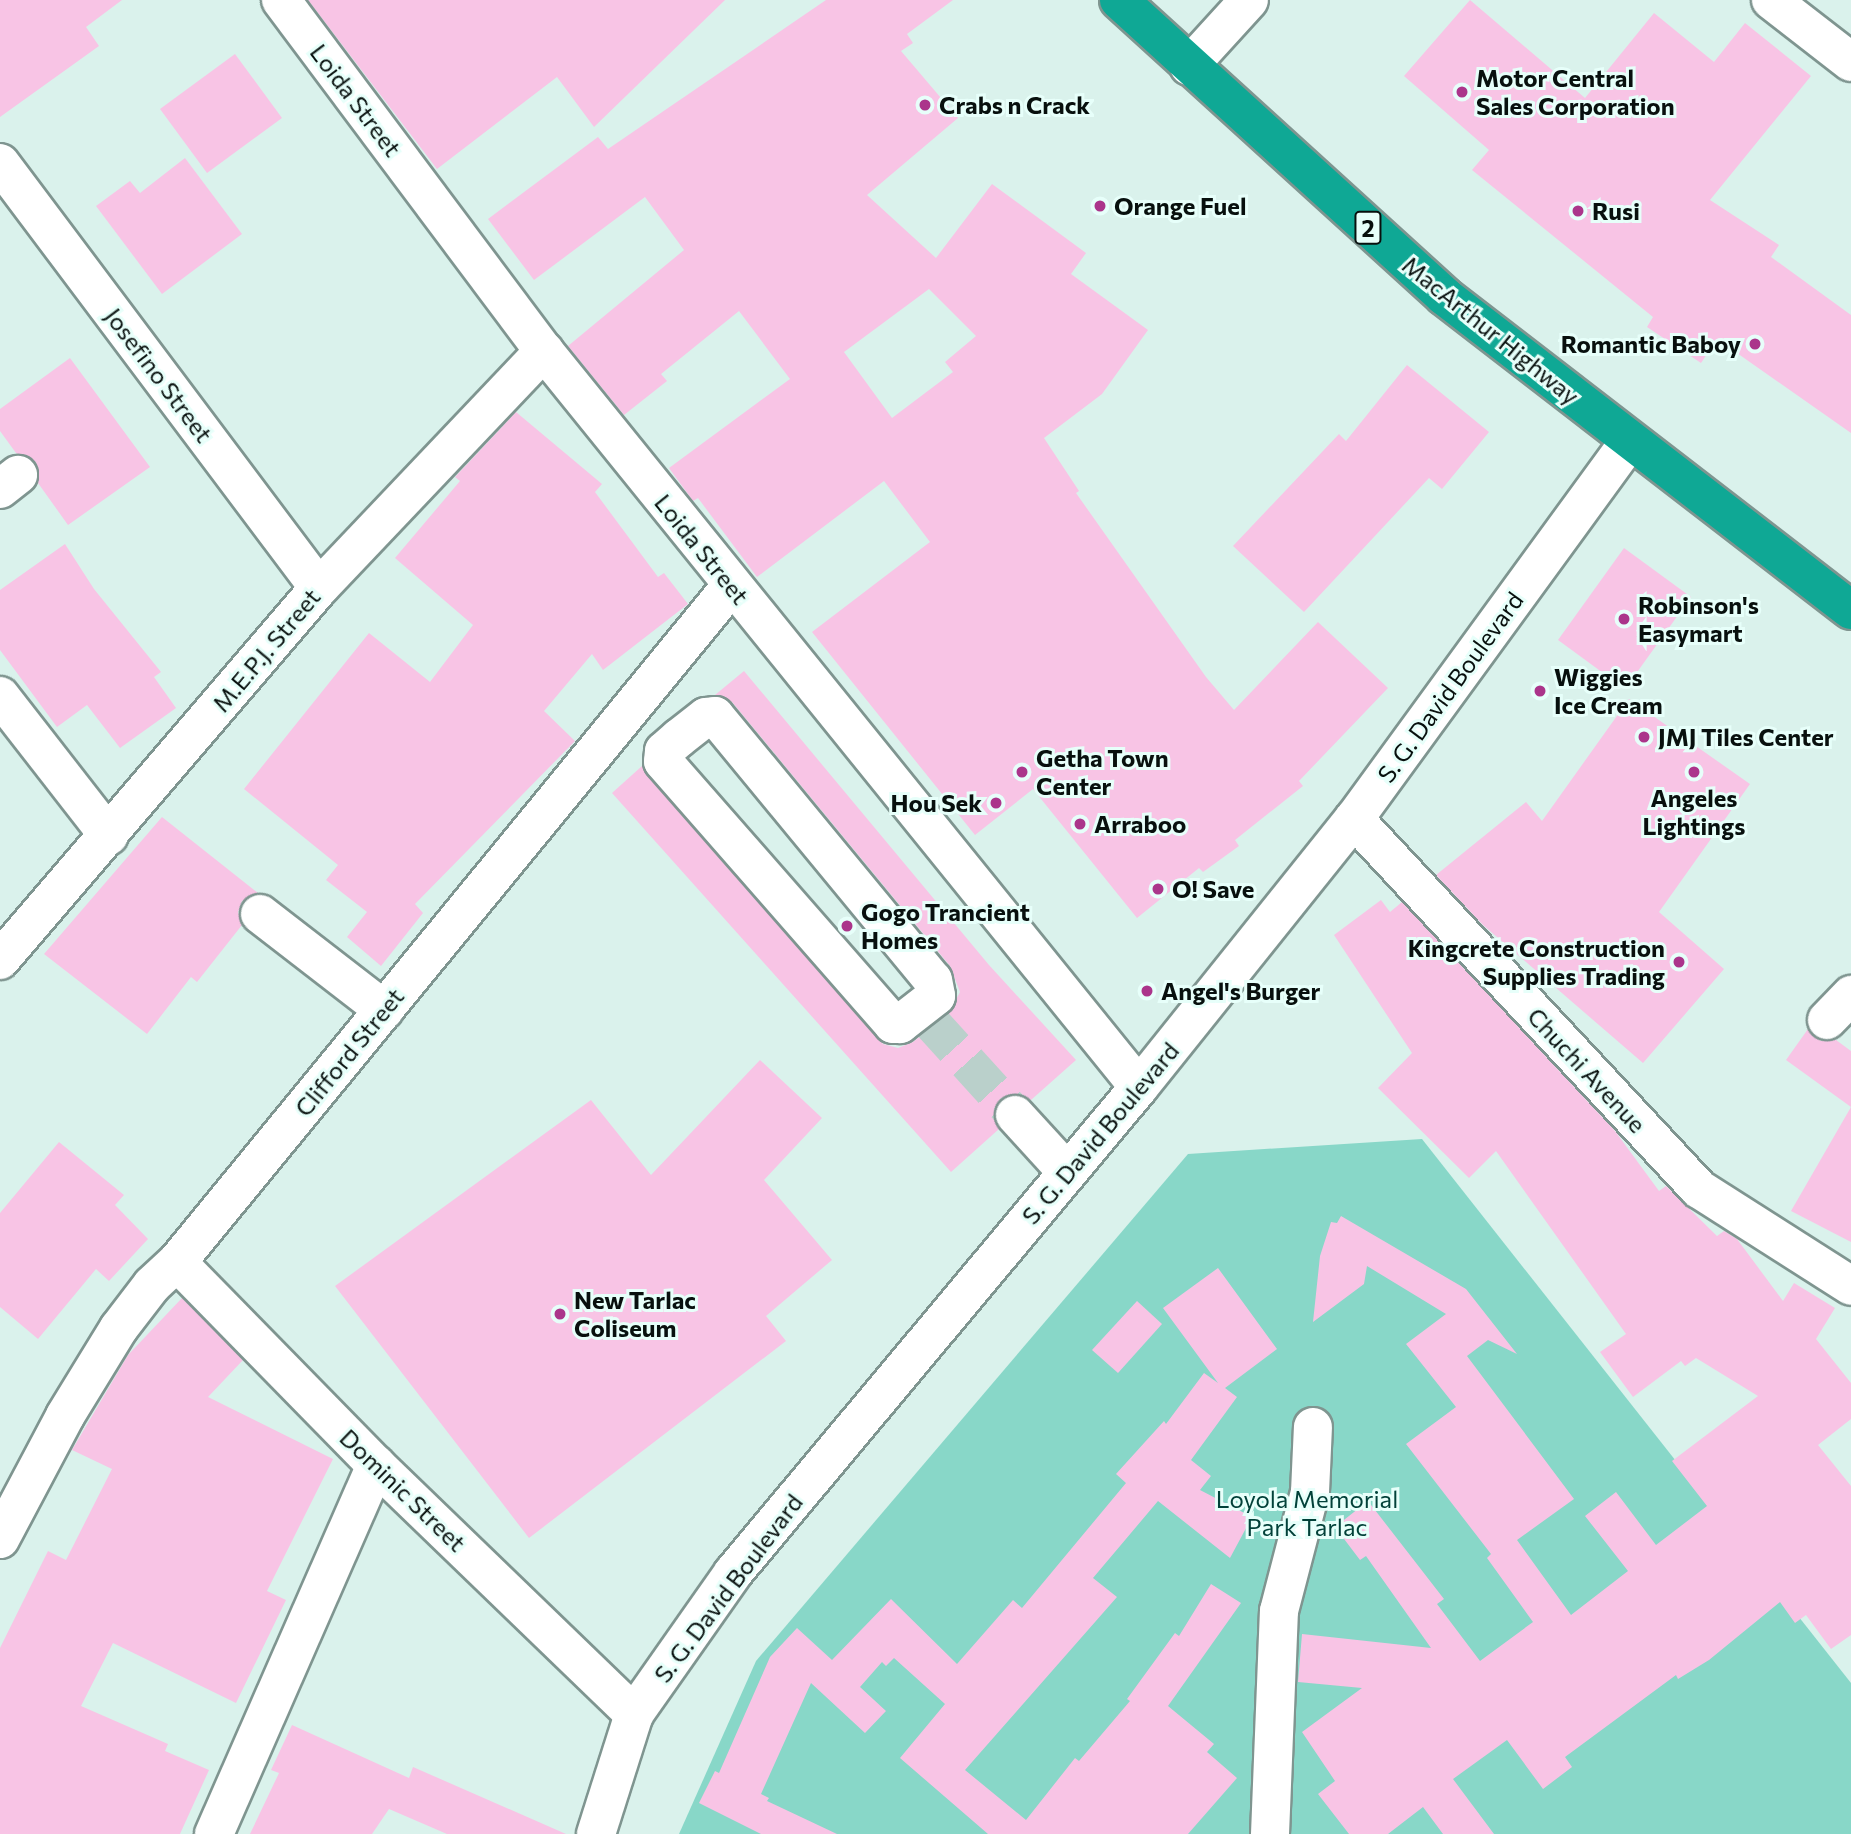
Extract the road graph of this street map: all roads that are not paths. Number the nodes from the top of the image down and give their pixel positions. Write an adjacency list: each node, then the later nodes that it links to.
1 (281, 0): 8 (street, Loida Street)
2 (1118, 0): 6 (highway, MacArthur Highway / 2)
3 (1249, 0): 6 (street)
4 (1771, 0): 5 (street)
5 (1851, 62)
6 (1189, 66): 9 (highway, MacArthur Highway / 2)
7 (0, 163): 11 (street, Josefino Street)
8 (544, 351): 10 (street, Loida Street); 11 (street, M.E.P.J. Street)
9 (1629, 442): 12 (highway, MacArthur Highway / 2); 16 (street, S. G. David Boulevard)
10 (731, 586): 14 (street, Clifford Street); 21 (street, Loida Street)
11 (318, 588): 17 (street, M.E.P.J. Street)
12 (1851, 610)
13 (0, 696): 17 (street)
14 (633, 706): 15 (street); 20 (street, Clifford Street)
15 (680, 738): 15 (street)
16 (1354, 818): 21 (street, S. G. David Boulevard); 25 (street, Chuchi Avenue)
17 (109, 836): 19 (street, M.E.P.J. Street)
18 (260, 914): 20 (street)
19 (0, 960)
20 (384, 1010): 24 (street, Clifford Street)
21 (1139, 1087): 23 (street, S. G. David Boulevard)
22 (1015, 1115): 23 (street)
23 (1067, 1172): 29 (street, S. G. David Boulevard)
24 (177, 1262): 27 (street, Dominic Street); 28 (street, Clifford Street)
25 (1851, 1286)
26 (1313, 1427): 32 (street)
27 (376, 1465): 29 (street, Dominic Street); 30 (street)
28 (0, 1539)
29 (634, 1714): 31 (street, S. G. David Boulevard)
30 (214, 1834)
31 (596, 1834)
32 (1270, 1834)

